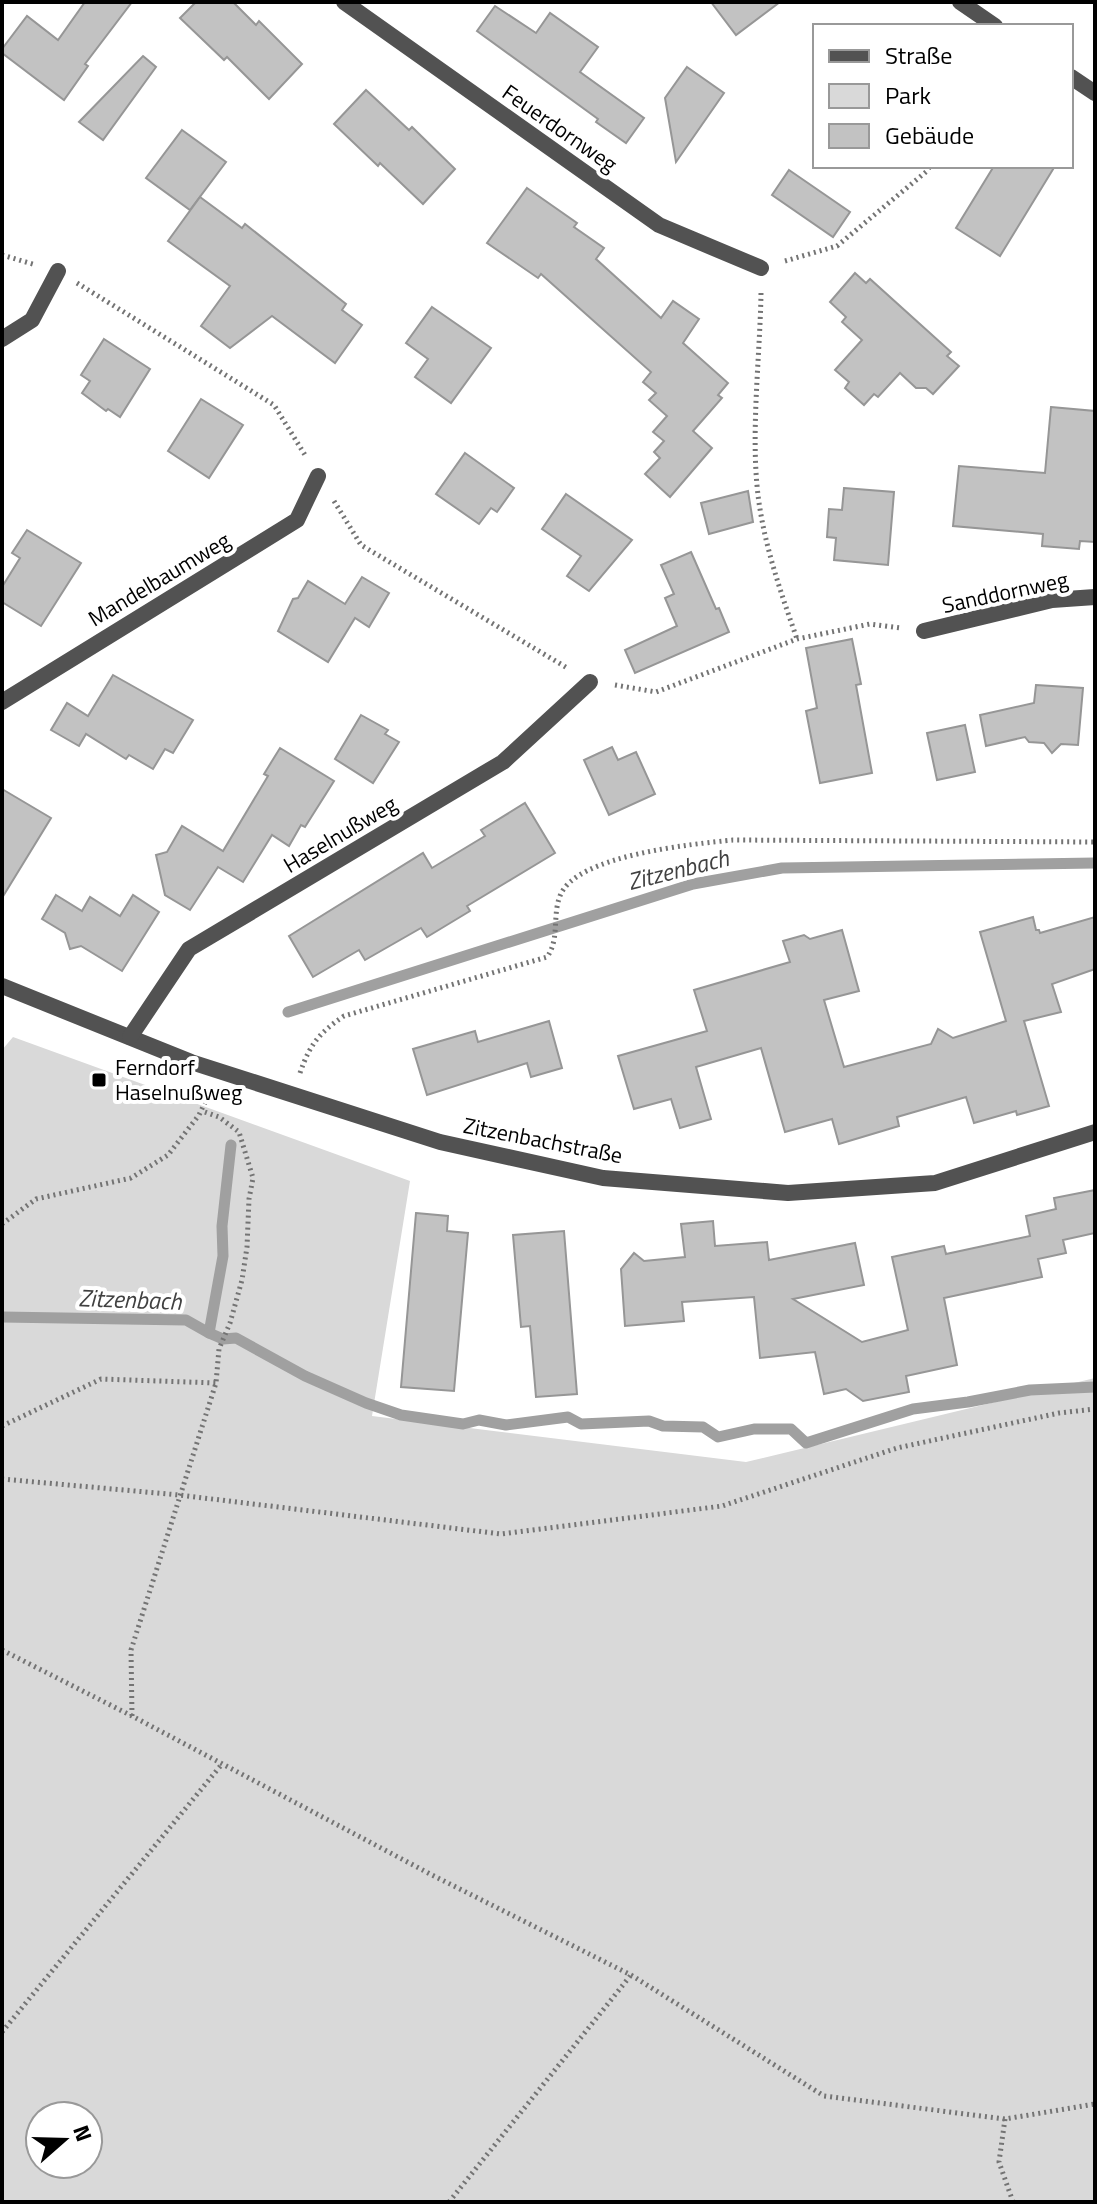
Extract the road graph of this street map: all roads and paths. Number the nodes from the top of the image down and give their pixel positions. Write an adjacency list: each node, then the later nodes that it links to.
1 (344, 2): 8 (street, Feuerdornweg)
2 (960, 2): 3 (street)
3 (992, 24)
4 (1073, 78): 5 (street)
5 (1095, 93)
6 (929, 168): 8 (path)
7 (2, 255): 9 (path)
8 (761, 268): 14 (path)
9 (58, 271): 10 (street); 11 (path)
10 (2, 339)
11 (318, 476): 15 (path); 16 (street, Mandelbaumweg)
12 (1095, 597): 13 (street, Sanddornweg)
13 (924, 631): 14 (path)
14 (797, 639): 15 (path)
15 (590, 682): 19 (street, Haselnußweg)
16 (2, 702)
17 (1095, 842): 21 (path)
18 (2, 986): 19 (street, Zitzenbachstraße)
19 (130, 1037): 20 (street, Zitzenbachstraße)
20 (220, 1071): 21 (street, Zitzenbachstraße); 22 (path)
21 (292, 1094): 23 (street, Zitzenbachstraße)
22 (202, 1111): 24 (path); 25 (path)
23 (1095, 1132)
24 (2, 1224)
25 (216, 1383): 27 (path); 29 (path)
26 (1095, 1409): 29 (path)
27 (2, 1426)
28 (2, 1479): 29 (path)
29 (179, 1495): 31 (path)
30 (2, 1650): 31 (path)
31 (132, 1716): 32 (path)
32 (222, 1764): 33 (path); 34 (path)
33 (631, 1975): 36 (path); 37 (path)
34 (2, 2032)
35 (1095, 2104): 36 (path)
36 (1005, 2119): 38 (path)
37 (449, 2202)
38 (1013, 2202)

